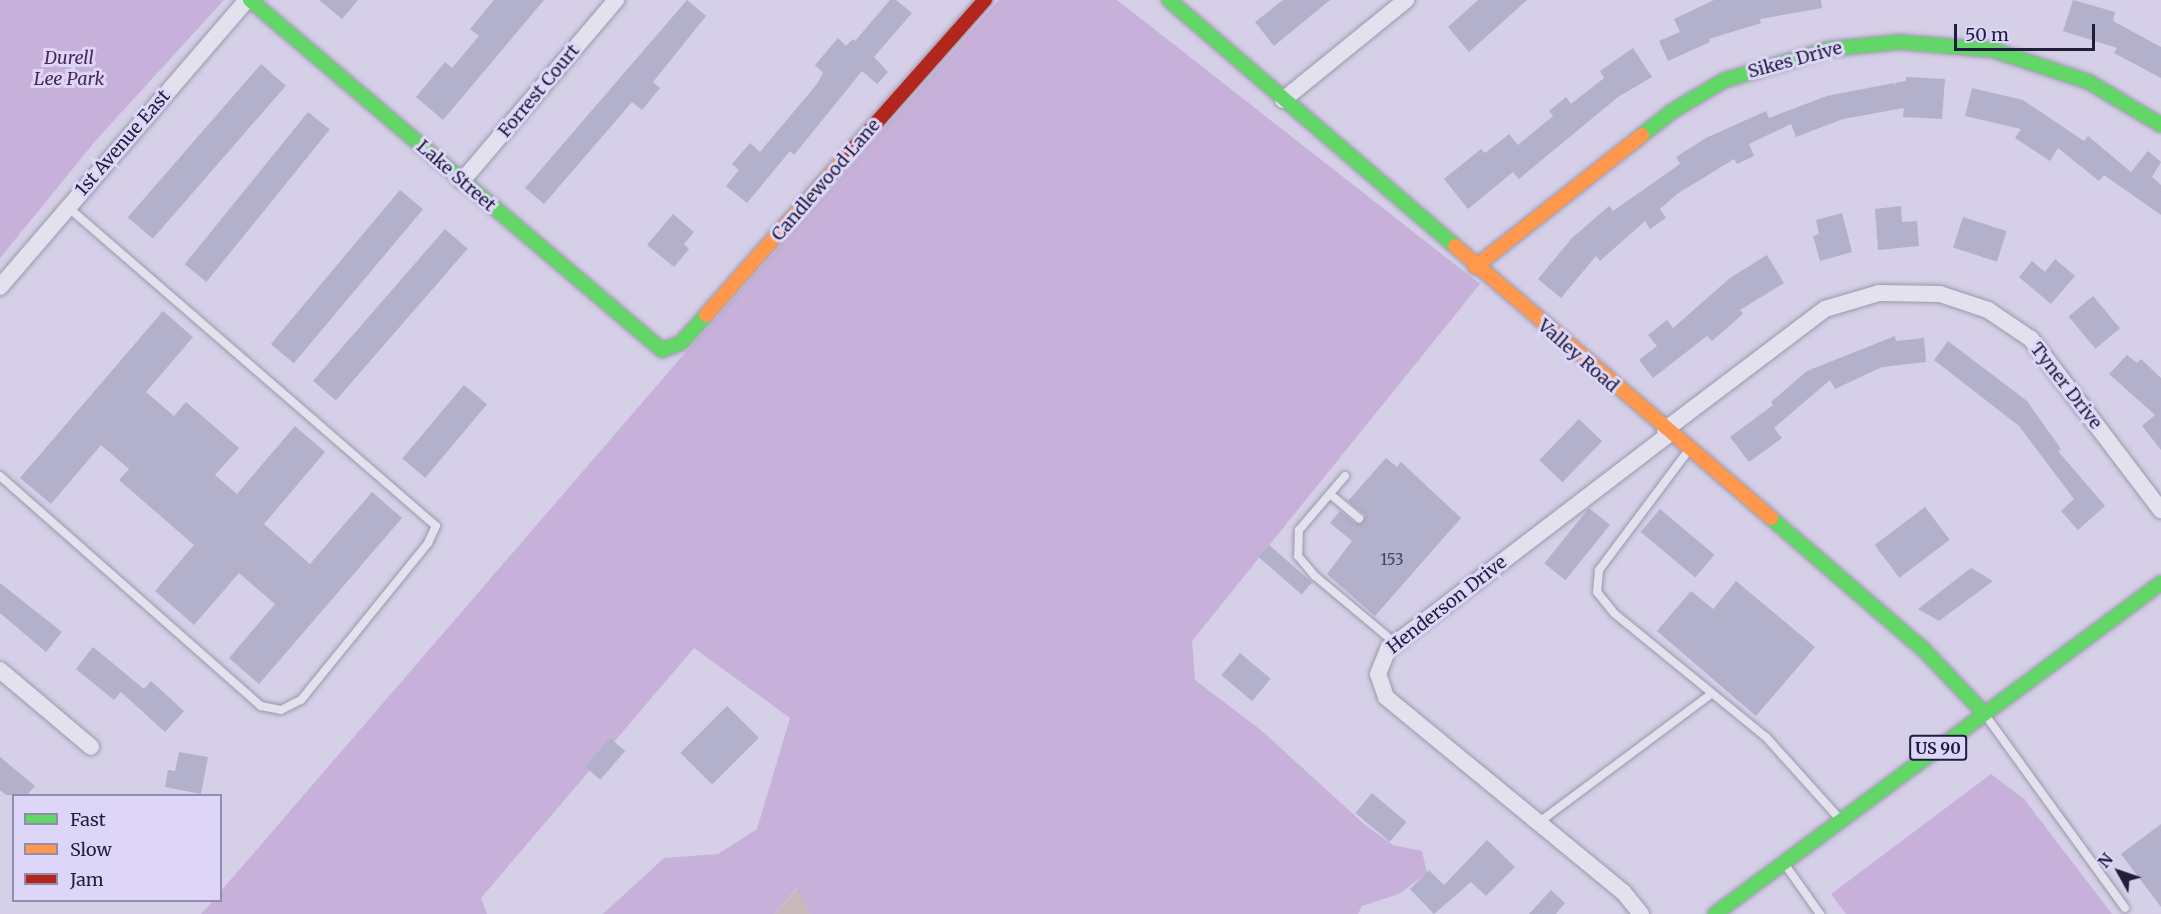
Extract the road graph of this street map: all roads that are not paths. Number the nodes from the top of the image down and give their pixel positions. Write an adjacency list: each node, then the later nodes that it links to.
1 (249, 0): 8 (street, Lake Street); 9 (street, 1st Avenue East)
2 (616, 0): 8 (street, Forrest Court)
3 (985, 0): 12 (street, Candlewood Lane)
4 (1169, 0): 6 (street, Valley Road)
5 (1406, 0): 6 (street)
6 (1283, 100): 10 (street, Valley Road)
7 (2161, 125): 10 (street, Sikes Drive)
8 (462, 181): 12 (street, Lake Street)
9 (68, 207): 11 (street, 1st Avenue East); 15 (lane)
10 (1475, 267): 13 (street, Valley Road)
11 (0, 287)
12 (662, 350)
13 (1667, 432): 14 (street, Valley Road); 18 (street, Tyner Drive); 21 (street, Henderson Drive)
14 (1689, 450): 23 (lane); 24 (street, Valley Road)
15 (0, 476)
16 (1345, 476): 17 (lane)
17 (1330, 494): 19 (lane); 21 (lane)
18 (2161, 510)
19 (1359, 518)
20 (2161, 583): 24 (street, US 90)
21 (1395, 643): 27 (street, Henderson Drive)
22 (0, 670): 25 (street)
23 (1710, 695): 26 (lane); 27 (lane)
24 (1984, 713): 26 (street, US 90); 29 (lane)
25 (91, 747)
26 (1841, 820): 28 (street, US 90)
27 (1538, 823): 30 (street, Henderson Drive)
28 (1784, 863): 31 (street, US 90); 32 (lane)
29 (2125, 908)
30 (1641, 914)
31 (1715, 914)
32 (1820, 914)

